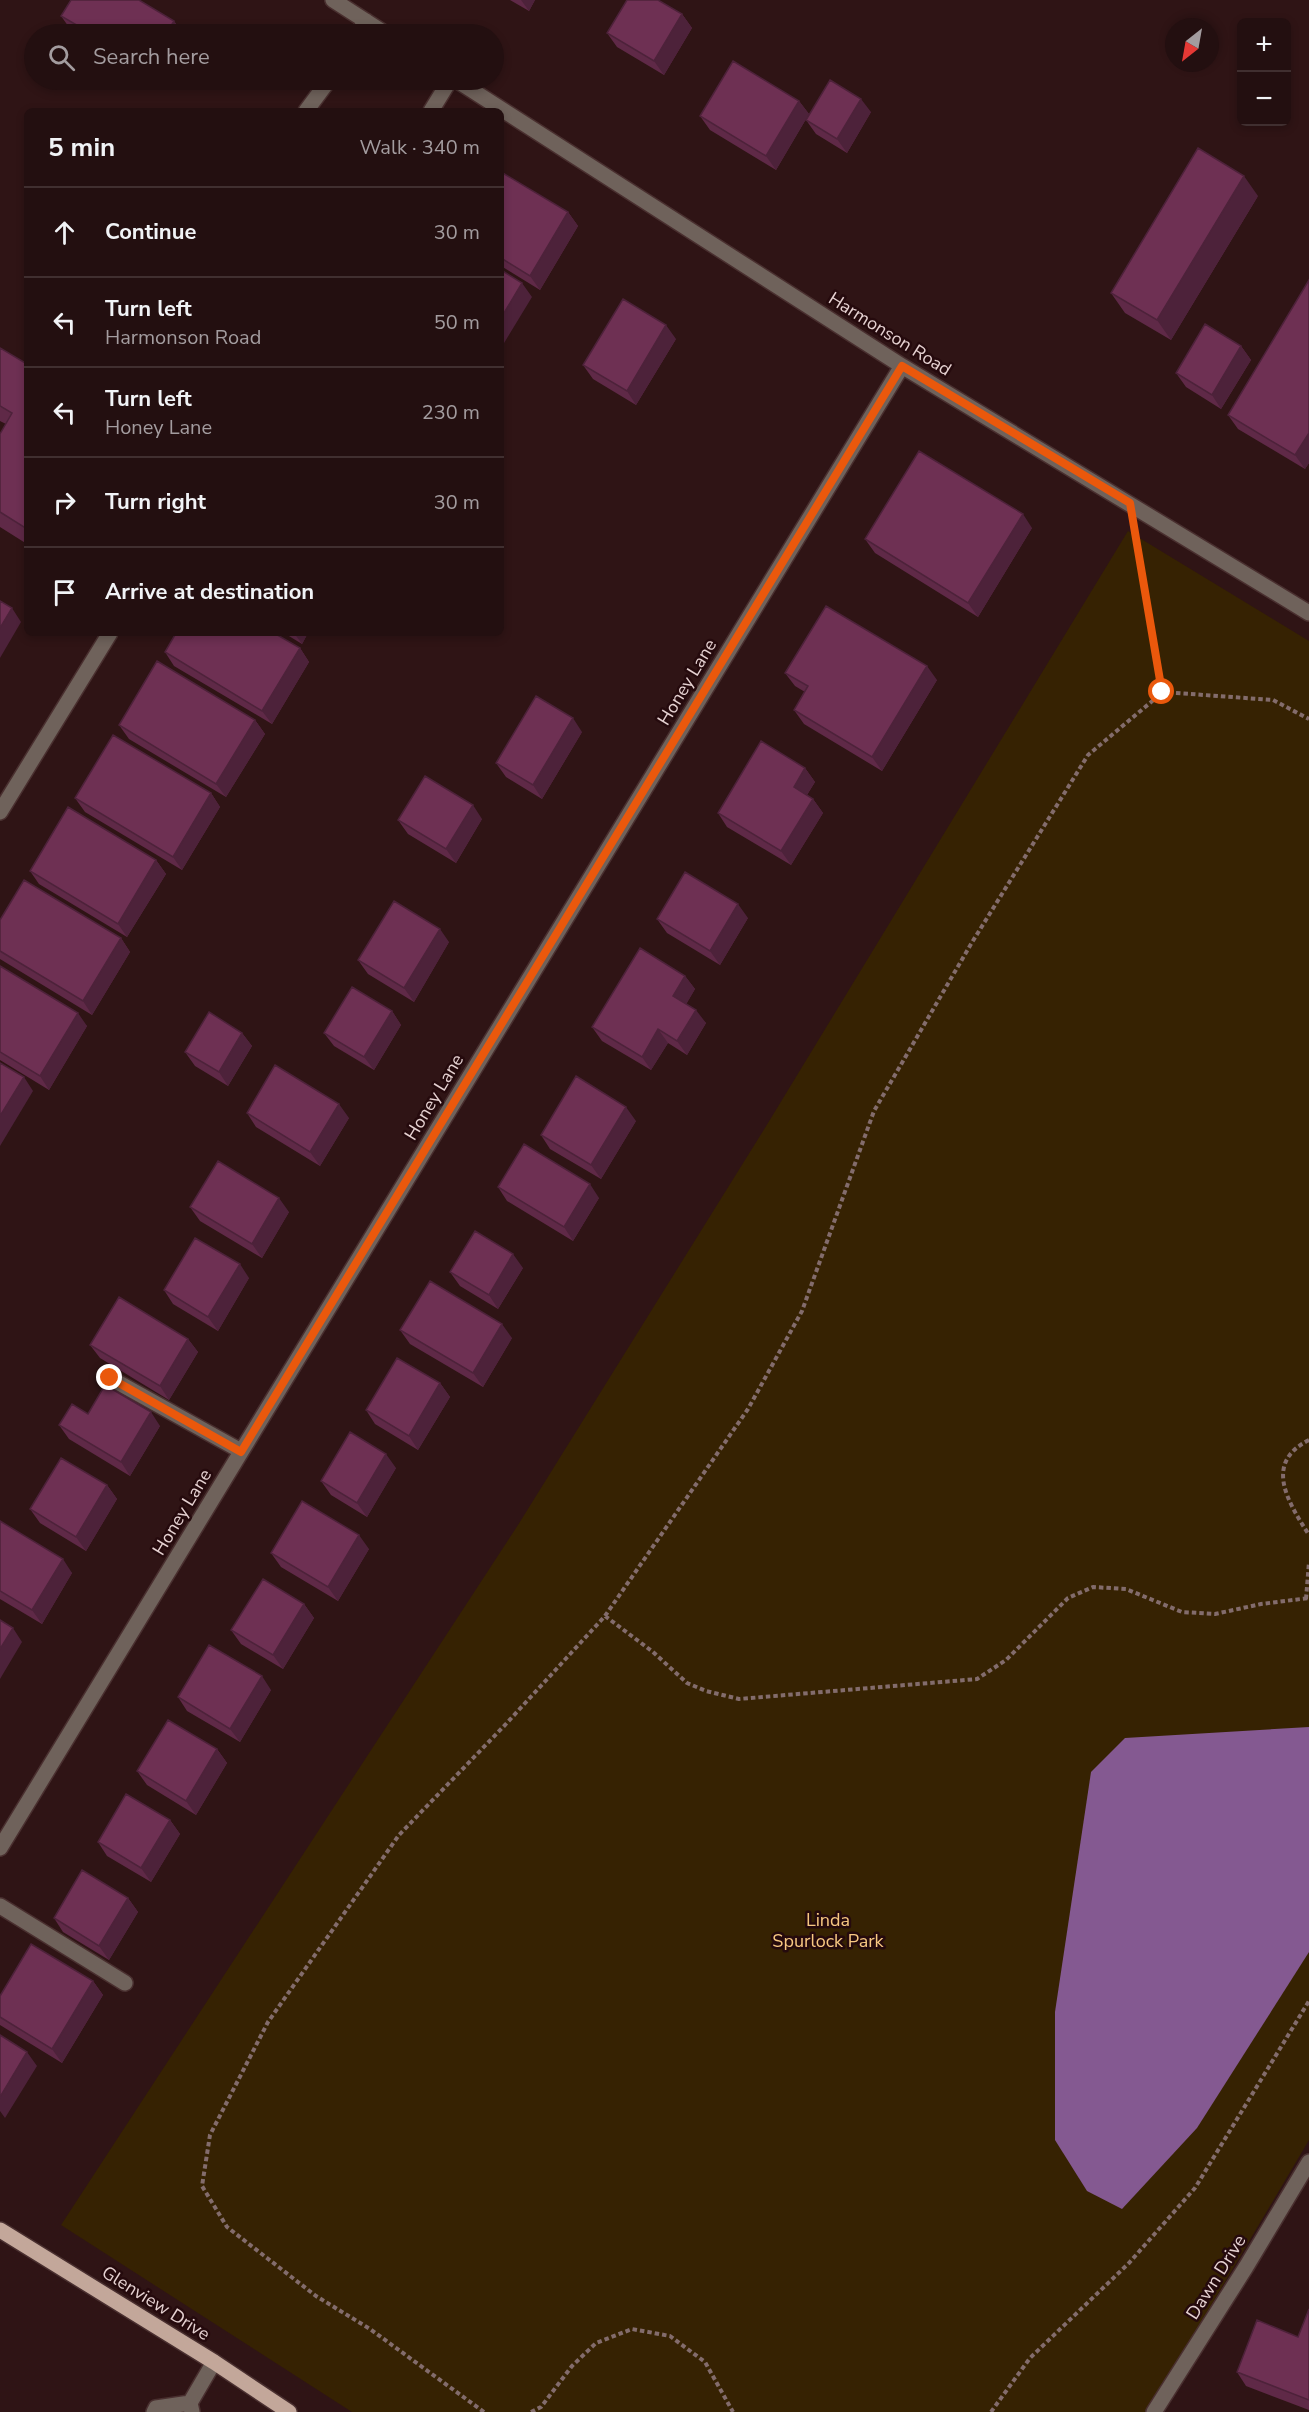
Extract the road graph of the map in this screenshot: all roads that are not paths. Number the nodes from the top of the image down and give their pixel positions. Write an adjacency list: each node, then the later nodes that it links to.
1 (333, 0): 2 (street)
2 (358, 24)
3 (322, 90): 6 (street)
4 (444, 90): 7 (street)
5 (472, 90): 8 (street, Harmonson Road)
6 (308, 108)
7 (433, 108)
8 (500, 108)
9 (504, 111): 10 (street, Harmonson Road)
10 (902, 366): 11 (street, Harmonson Road); 15 (street, Honey Lane)
11 (1309, 613)
12 (108, 636): 13 (street)
13 (0, 812)
14 (110, 1378): 15 (street)
15 (241, 1452): 16 (street, Honey Lane)
16 (0, 1848)
17 (0, 1906): 18 (street)
18 (125, 1983)
19 (1309, 2162): 25 (street, Dawn Drive)
20 (0, 2230): 21 (main road, Glenview Drive)
21 (214, 2362): 22 (street); 24 (main road, Glenview Drive)
22 (191, 2408): 23 (street)
23 (154, 2412)
24 (290, 2412)
25 (1154, 2412)

